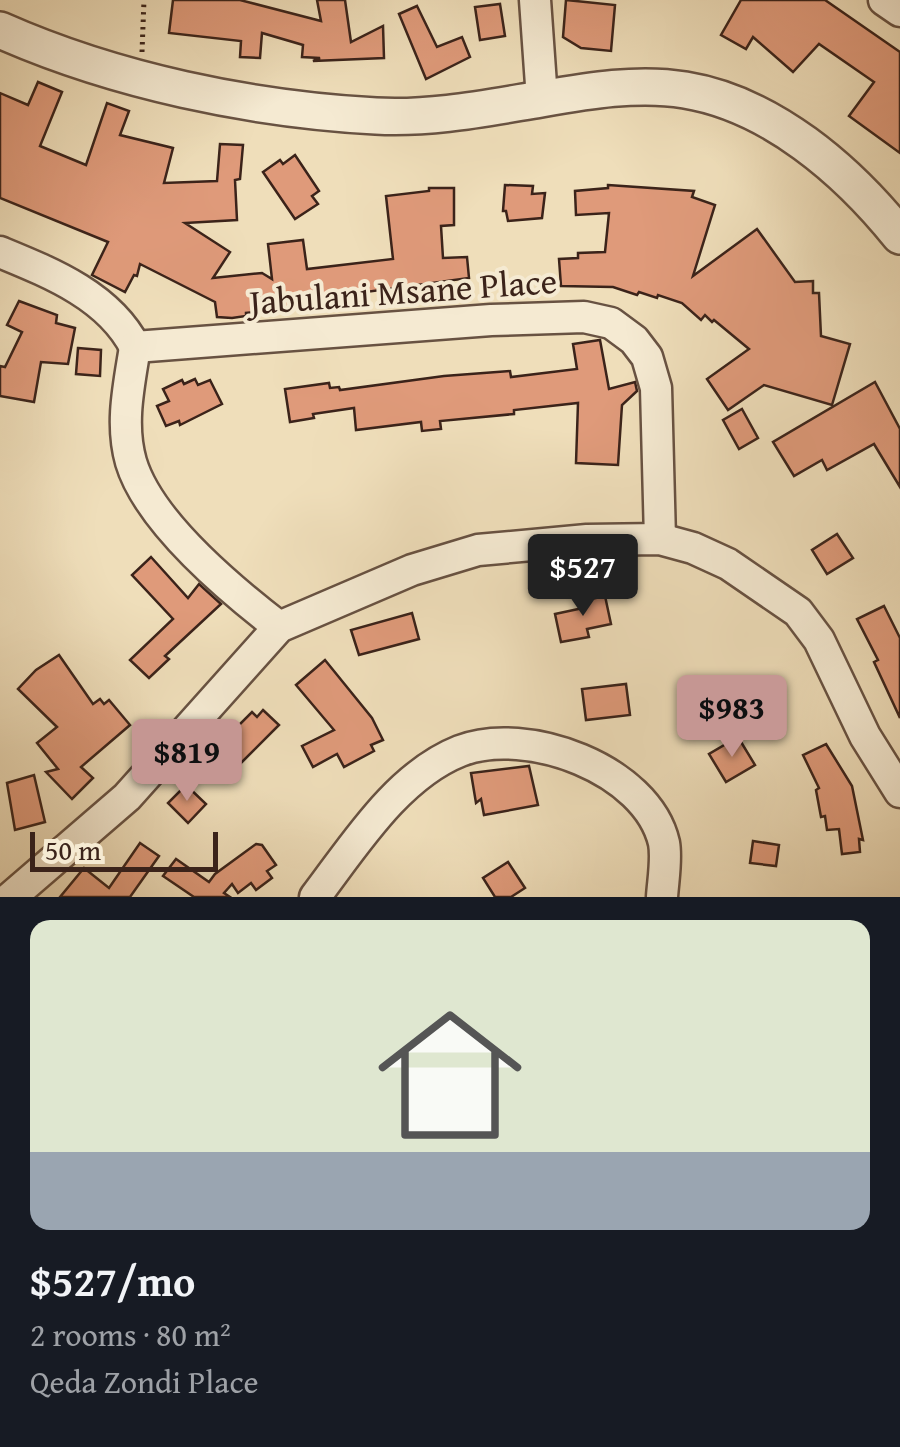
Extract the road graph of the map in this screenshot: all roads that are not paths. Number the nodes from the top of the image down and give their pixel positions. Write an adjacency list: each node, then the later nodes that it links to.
1 (535, 0): 5 (street)
2 (884, 0): 3 (street)
3 (900, 11)
4 (0, 30): 5 (street)
5 (542, 99): 6 (street)
6 (900, 236)
7 (0, 252): 8 (street)
8 (135, 348): 9 (street, Jabulani Msane Place); 10 (street)
9 (660, 539): 10 (street); 11 (street)
10 (280, 627): 12 (street)
11 (900, 792)
12 (12, 897)
13 (315, 897): 14 (street)
14 (662, 897)

